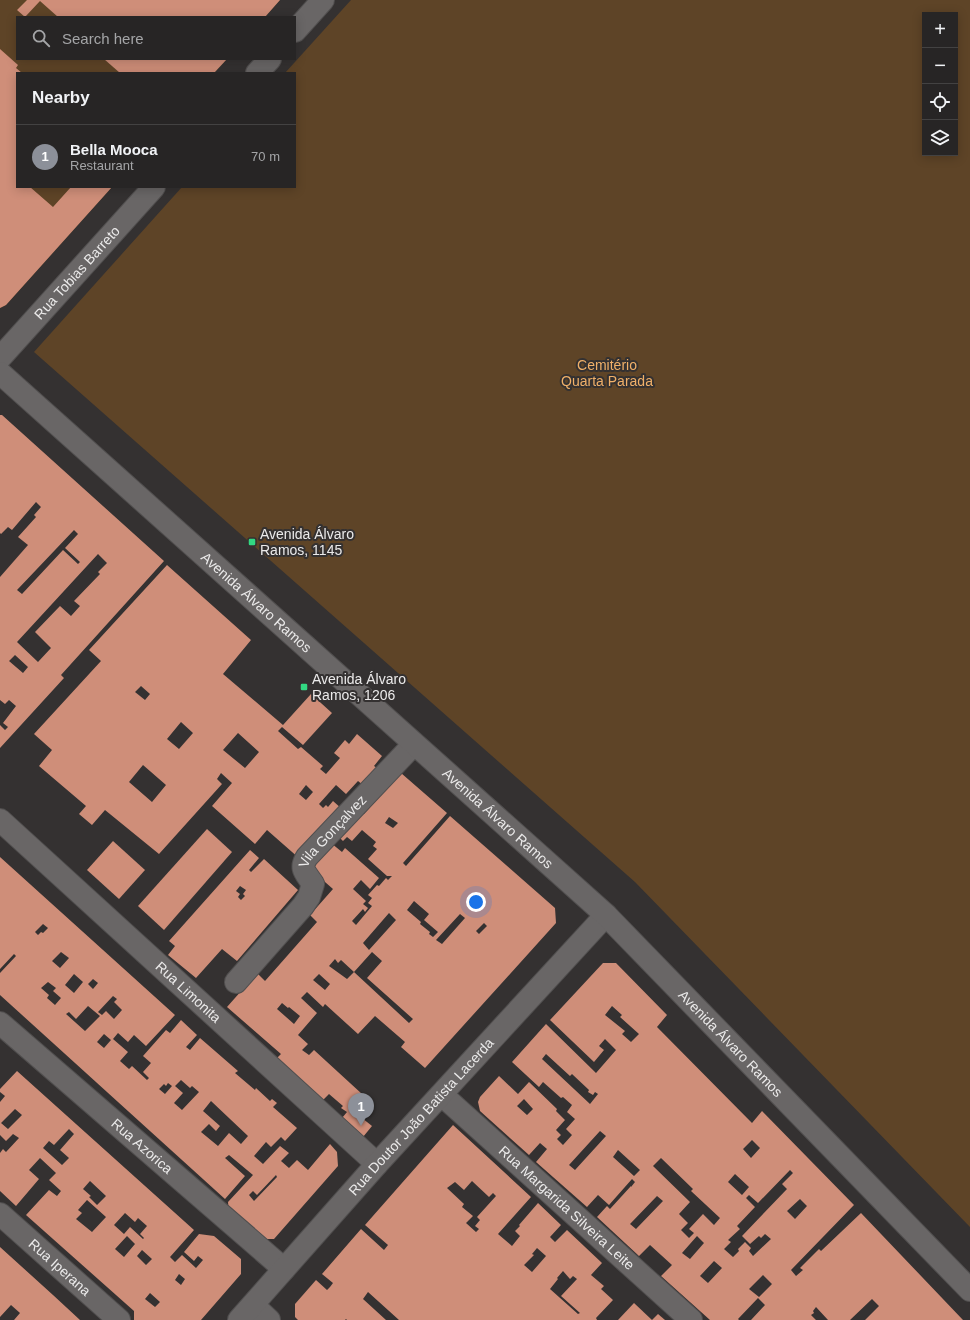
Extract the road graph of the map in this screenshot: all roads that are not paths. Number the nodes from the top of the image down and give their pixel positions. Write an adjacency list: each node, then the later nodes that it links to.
1 (323, 0): 2 (street)
2 (296, 30)
3 (269, 60): 4 (street)
4 (258, 72)
5 (153, 188): 6 (street, Rua Tobias Barreto)
6 (0, 358)
7 (0, 373): 8 (street, Avenida Álvaro Ramos)
8 (414, 744): 10 (street, Avenida Álvaro Ramos); 11 (street, Vila Gonçalvez)
9 (0, 820): 14 (street, Rua Limonita)
10 (606, 915): 13 (street, Rua Doutor João Batista Lacerda); 17 (street, Avenida Álvaro Ramos)
11 (236, 982)
12 (0, 1023): 16 (street, Rua Azorica)
13 (442, 1095): 14 (street, Rua Doutor João Batista Lacerda); 21 (street, Rua Margarida Silveira Leite)
14 (378, 1164): 16 (street, Rua Doutor João Batista Lacerda)
15 (0, 1214): 19 (street, Rua Iperana)
16 (284, 1269): 18 (street, Rua Doutor João Batista Lacerda)
17 (970, 1290)
18 (246, 1313): 20 (street)
19 (119, 1320)
20 (269, 1320)
21 (690, 1320)

